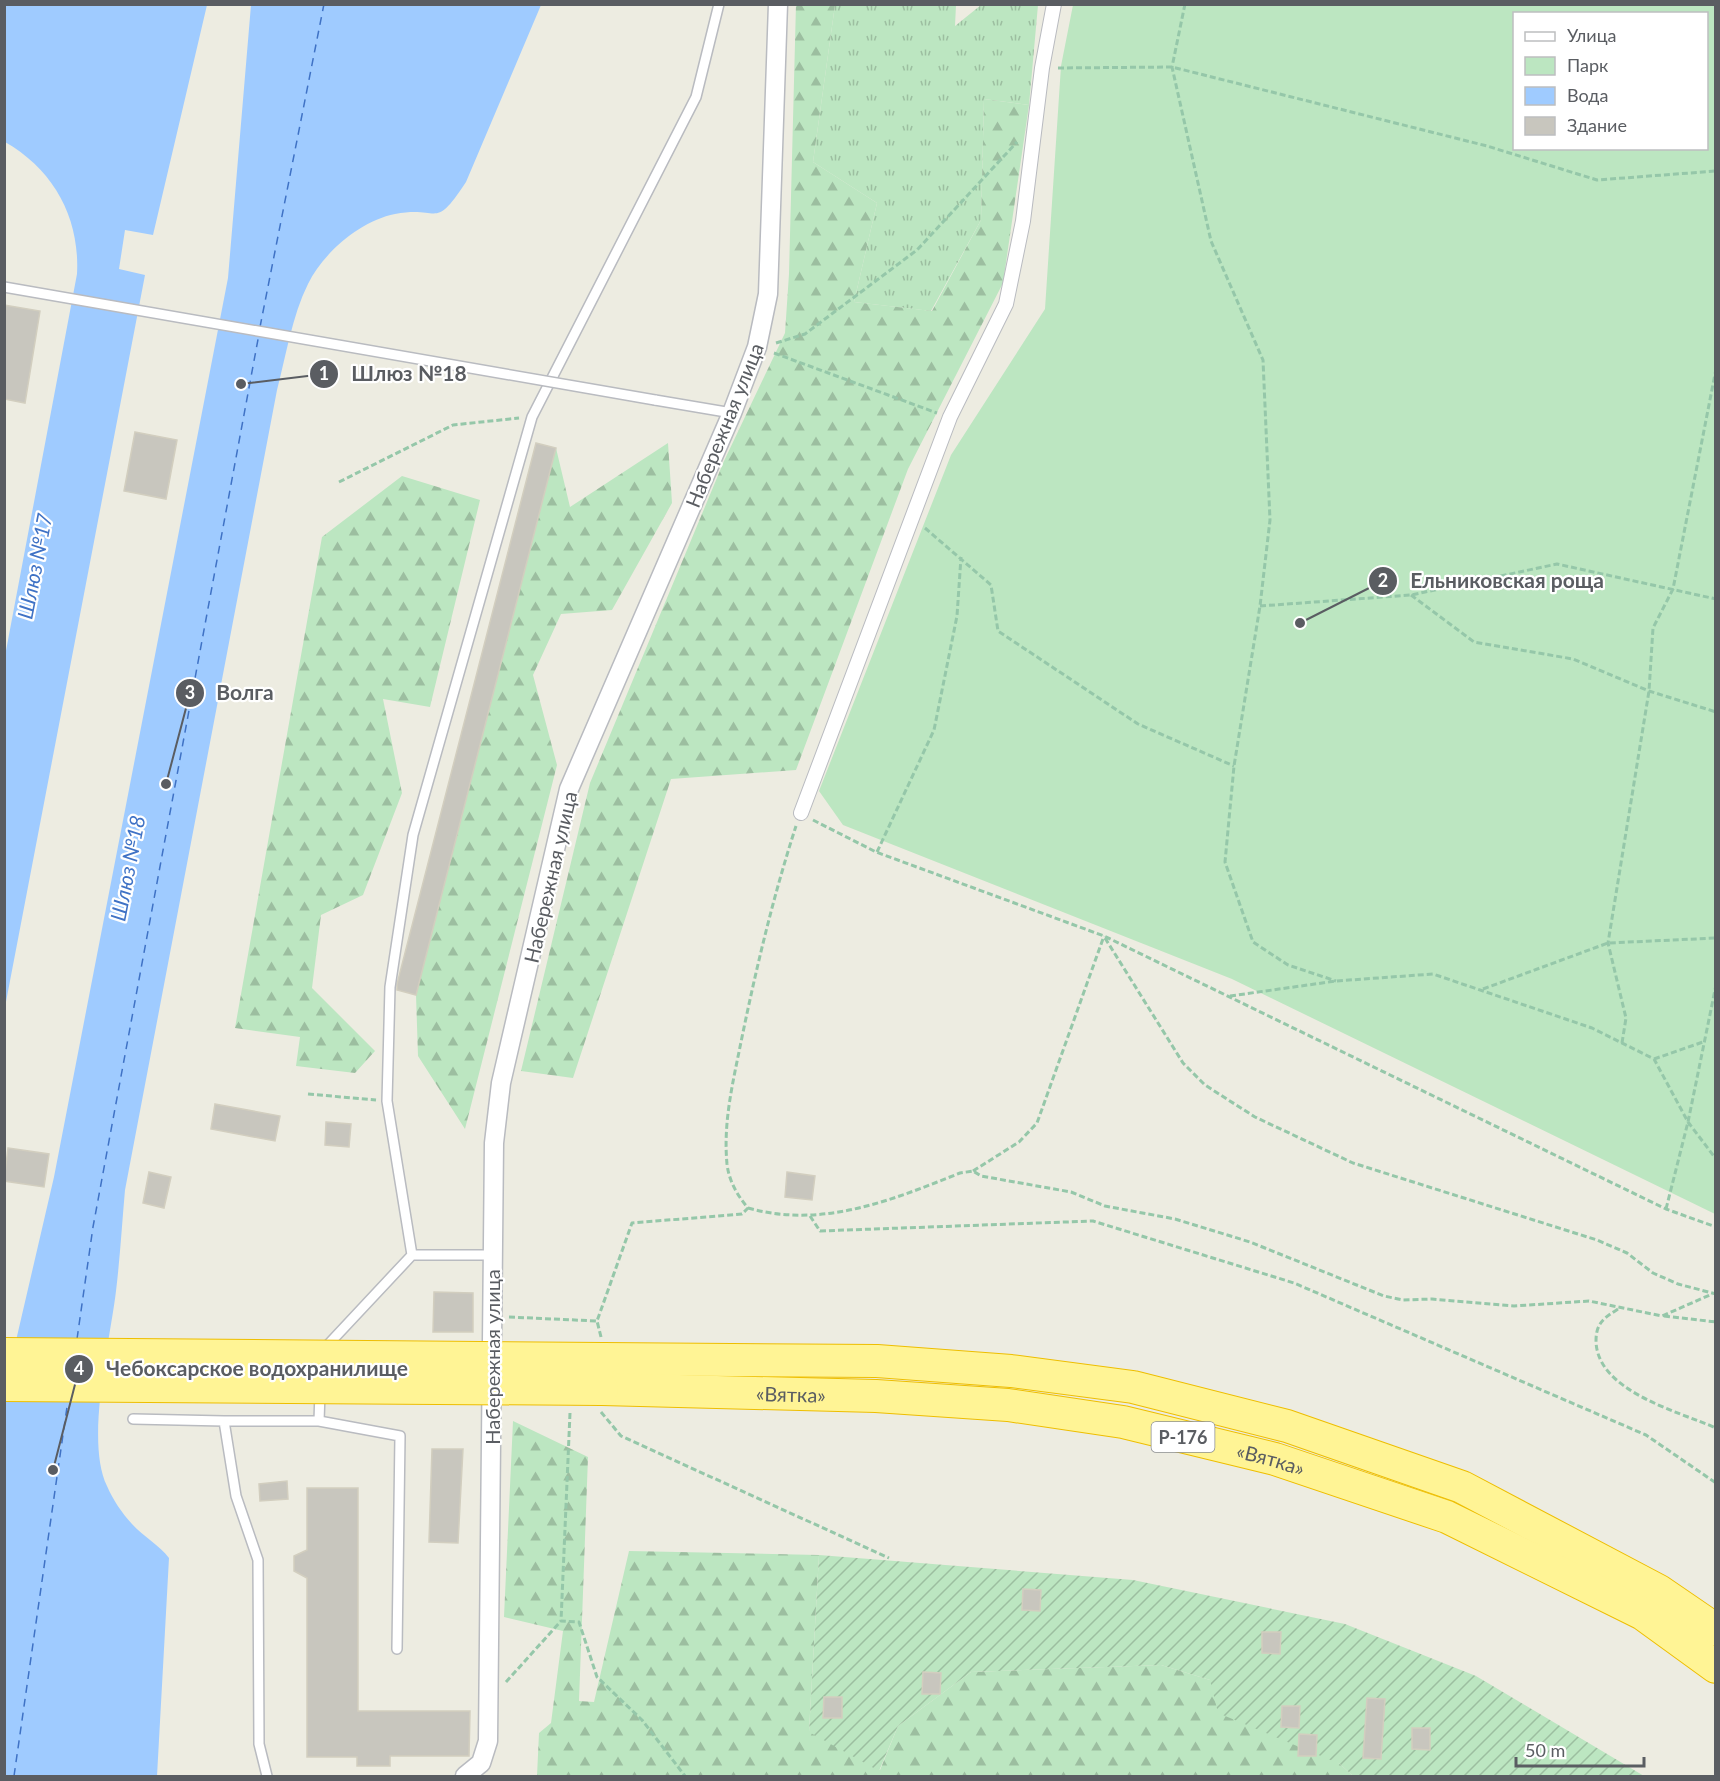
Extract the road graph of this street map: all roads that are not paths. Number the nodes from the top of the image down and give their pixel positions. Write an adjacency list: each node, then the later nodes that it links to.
1 (719, 4): 7 (lane)
2 (778, 4): 5 (street, Набережная улица)
3 (1054, 4): 6 (street)
4 (4, 287): 5 (lane, bridge)
5 (732, 413): 8 (street, Набережная улица)
6 (801, 813)
7 (412, 1255): 8 (lane); 10 (lane)
8 (493, 1255): 21 (street, Набережная улица)
9 (4, 1354): 13 (highway, Р-176, bridge)
10 (321, 1364)
11 (320, 1375): 16 (lane)
12 (4, 1385): 13 (highway, Р-176, bridge)
13 (602, 1387): 17 (highway, «Вятка» / Р-176); 19 (highway, «Вятка» / Р-176)
14 (133, 1419): 15 (lane)
15 (224, 1421): 16 (lane); 20 (lane)
16 (319, 1421): 18 (lane)
17 (1716, 1630)
18 (397, 1649)
19 (1716, 1667)
20 (267, 1776)
21 (465, 1776)

